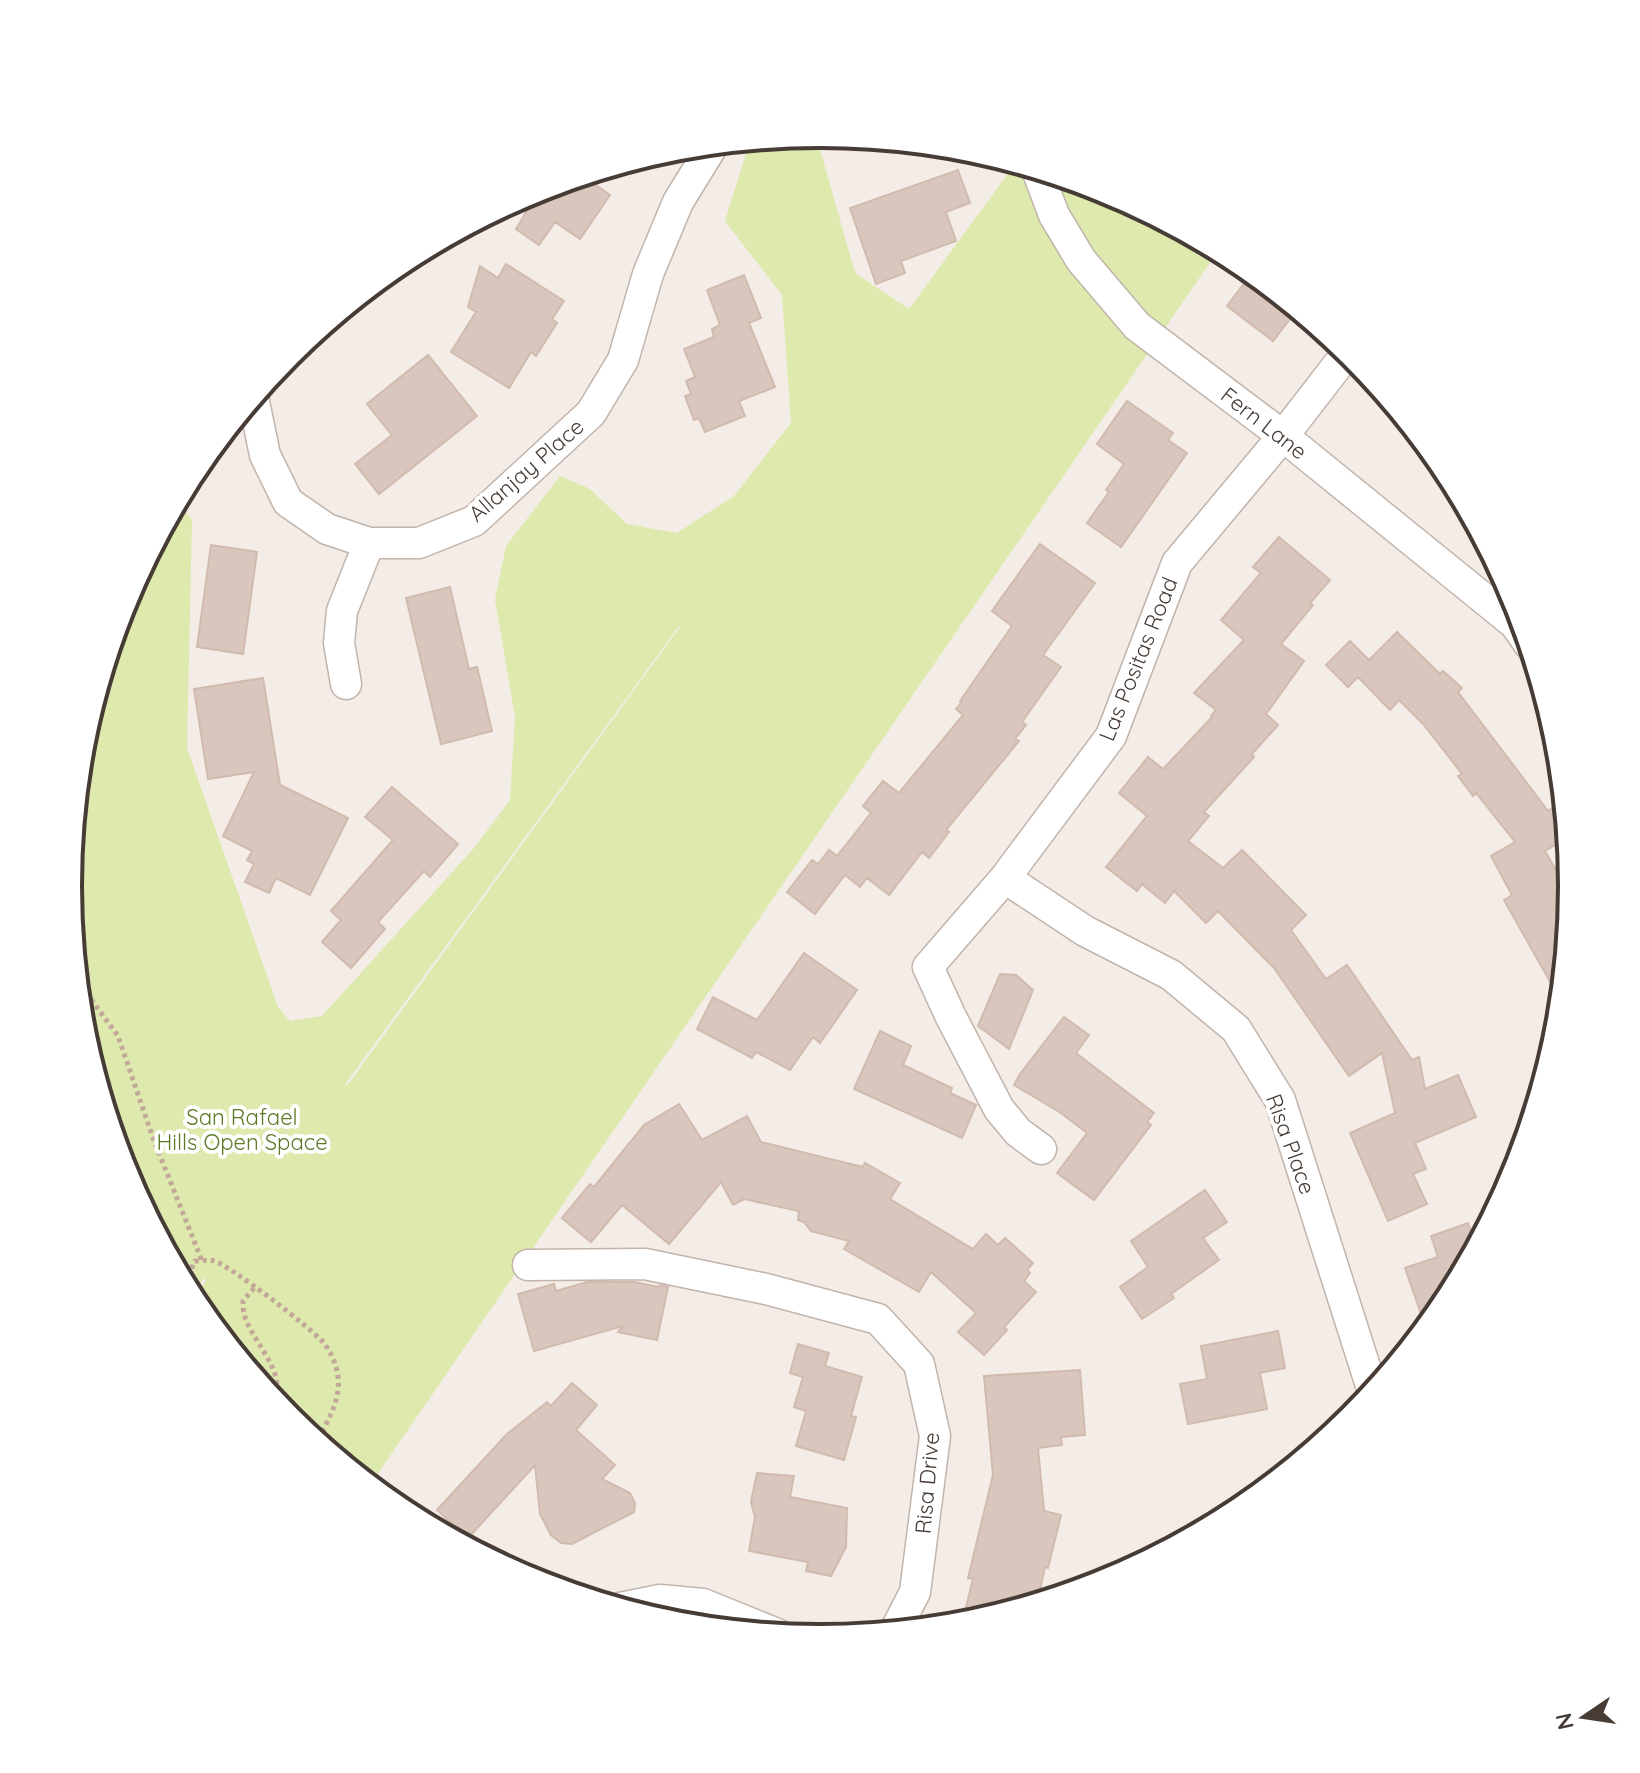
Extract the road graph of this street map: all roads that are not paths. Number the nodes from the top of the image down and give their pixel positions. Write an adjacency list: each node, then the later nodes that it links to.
1 (705, 158): 6 (street, Allanjay Place)
2 (1042, 183): 5 (street, Fern Lane)
3 (1340, 363): 5 (street, Las Positas Road)
4 (256, 411): 6 (street, Allanjay Place)
5 (1283, 436): 7 (street, Fern Lane); 9 (street, Las Positas Road)
6 (369, 543): 8 (street)
7 (1507, 618)
8 (346, 684)
9 (1005, 878): 10 (street, Las Positas Road); 12 (street, Risa Place)
10 (1041, 1149)
11 (528, 1265): 15 (street, Risa Drive)
12 (1369, 1379)
13 (646, 1603): 14 (street)
14 (742, 1620)
15 (901, 1620)

